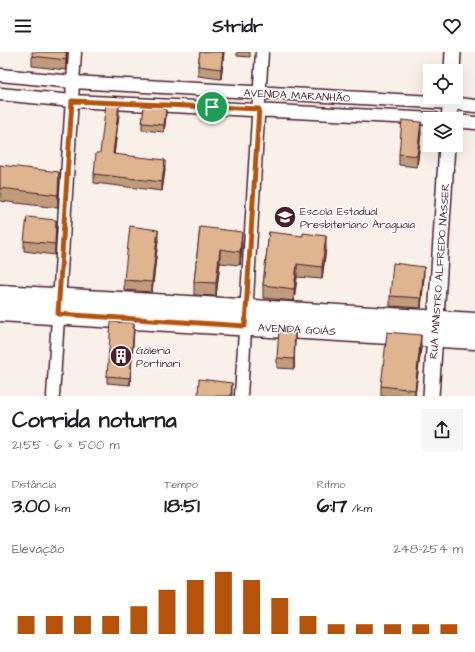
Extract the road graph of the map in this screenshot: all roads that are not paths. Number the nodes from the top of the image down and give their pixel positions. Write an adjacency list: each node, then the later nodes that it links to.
1 (75, 52): 6 (street)
2 (262, 52): 7 (street)
3 (453, 52): 4 (street)
4 (452, 64)
5 (0, 75): 6 (street, AVENIDA MARANHÃO)
6 (73, 82): 7 (street, AVENIDA MARANHÃO); 10 (street)
7 (260, 93): 9 (street, AVENIDA MARANHÃO); 13 (street)
8 (0, 94): 10 (street, AVENIDA MARANHÃO)
9 (423, 99)
10 (72, 101): 13 (street, AVENIDA MARANHÃO); 19 (street)
11 (463, 103): 12 (street, AVENIDA MARANHÃO)
12 (475, 106)
13 (259, 109): 14 (street, AVENIDA MARANHÃO); 21 (street)
14 (423, 118)
15 (463, 122): 16 (street)
16 (475, 123)
17 (447, 152): 23 (street, RUA MINISTRO ALFREDO NASSER)
18 (0, 295): 19 (main road, AVENIDA GOIÁS)
19 (58, 306): 20 (main road, AVENIDA GOIÁS); 21 (main road, AVENIDA GOIÁS); 25 (street)
20 (0, 311)
21 (246, 317): 23 (main road, AVENIDA GOIÁS); 26 (street)
22 (475, 323): 23 (main road, AVENIDA GOIÁS)
23 (436, 329): 24 (main road, AVENIDA GOIÁS); 27 (street, RUA MINISTRO ALFREDO NASSER)
24 (475, 339)
25 (53, 396)
26 (241, 396)
27 (431, 396)

